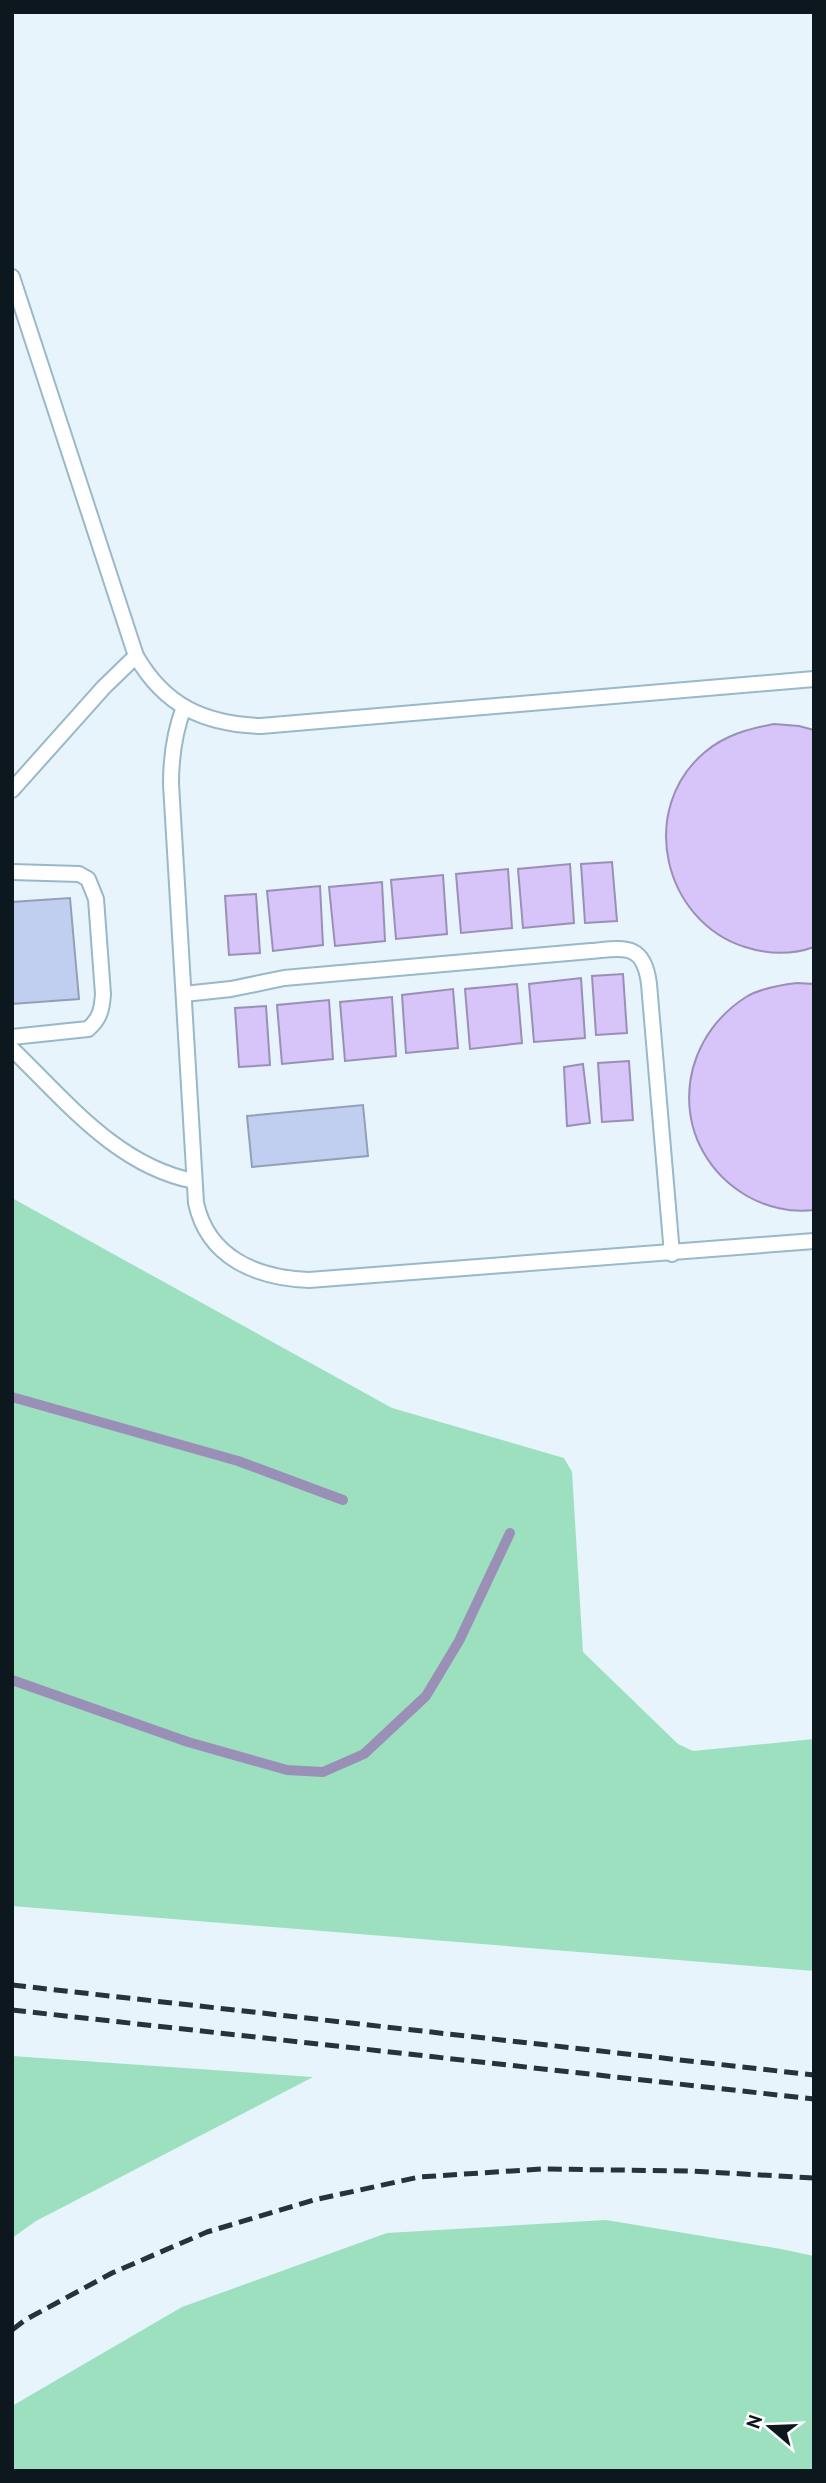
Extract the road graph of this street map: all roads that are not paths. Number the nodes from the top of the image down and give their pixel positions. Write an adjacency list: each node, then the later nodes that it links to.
1 (12, 277): 2 (lane)
2 (136, 656): 4 (lane); 5 (lane)
3 (814, 680): 4 (lane)
4 (184, 707): 7 (lane)
5 (12, 790)
6 (12, 872): 8 (lane)
7 (184, 994): 10 (lane); 12 (lane)
8 (12, 1038)
9 (12, 1049): 10 (lane)
10 (194, 1181): 12 (lane)
11 (814, 1241): 12 (lane)
12 (672, 1254)

